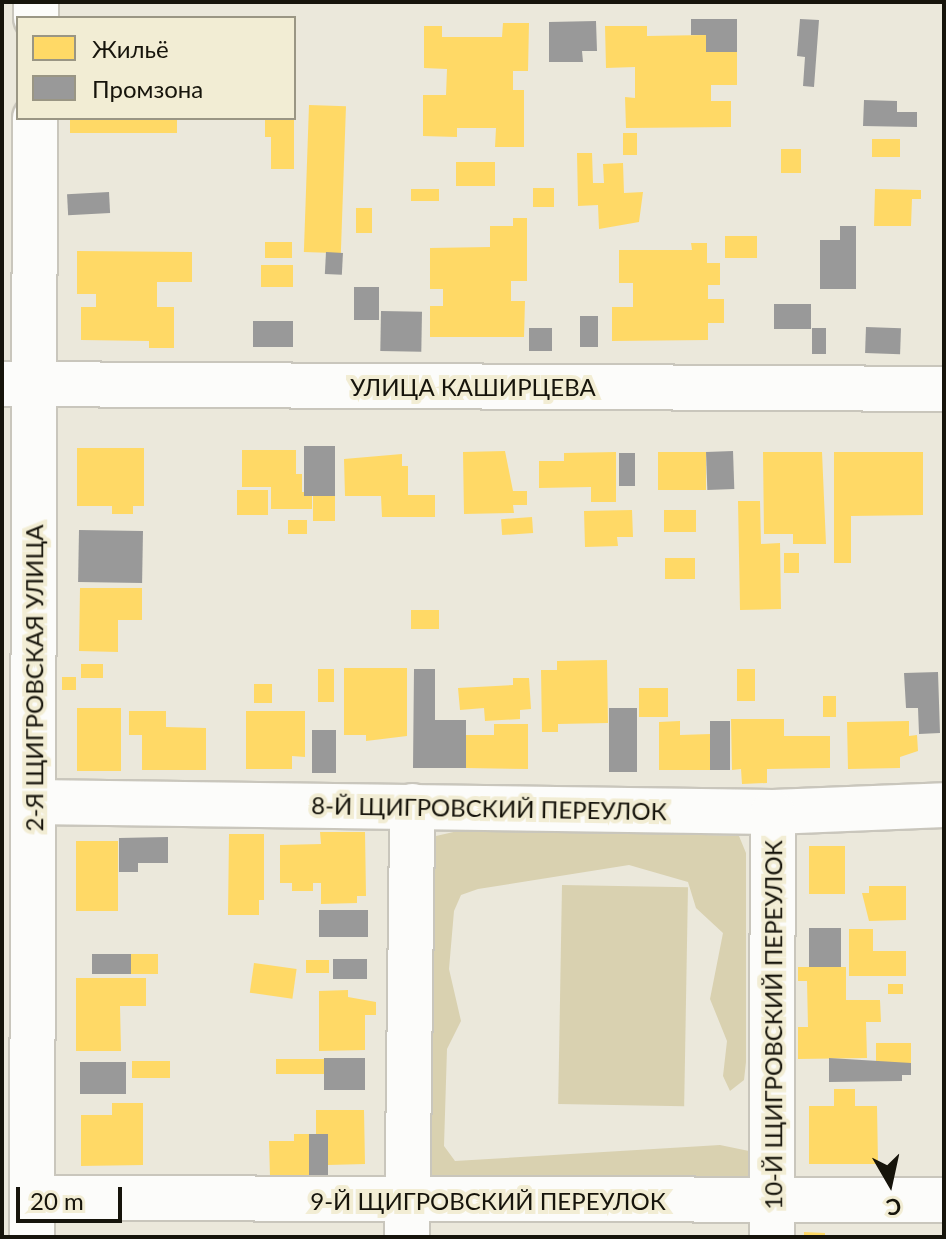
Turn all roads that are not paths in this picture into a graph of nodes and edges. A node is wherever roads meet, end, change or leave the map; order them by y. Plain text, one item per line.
1 (35, 120) edge
2 (18, 385) edge
3 (944, 389) edge
4 (33, 802) junction
5 (944, 805) edge
6 (412, 806) junction
7 (773, 812) junction
8 (944, 1200) edge
9 (32, 1218) edge
10 (407, 1218) edge
11 (772, 1220) edge

1 - 2 street, 2-Я ЩИГРОВСКАЯ УЛИЦА
2 - 3 street, УЛИЦА КАШИРЦЕВА
2 - 4 street, 2-Я ЩИГРОВСКАЯ УЛИЦА
4 - 6 street, 8-Й ЩИГРОВСКИЙ ПЕРЕУЛОК
4 - 9 street, 2-Я ЩИГРОВСКАЯ УЛИЦА
5 - 7 street, 8-Й ЩИГРОВСКИЙ ПЕРЕУЛОК
6 - 7 street, 8-Й ЩИГРОВСКИЙ ПЕРЕУЛОК
6 - 10 street
7 - 11 street, 10-Й ЩИГРОВСКИЙ ПЕРЕУЛОК
8 - 11 street, 9-Й ЩИГРОВСКИЙ ПЕРЕУЛОК
9 - 10 street, 9-Й ЩИГРОВСКИЙ ПЕРЕУЛОК
10 - 11 street, 9-Й ЩИГРОВСКИЙ ПЕРЕУЛОК

